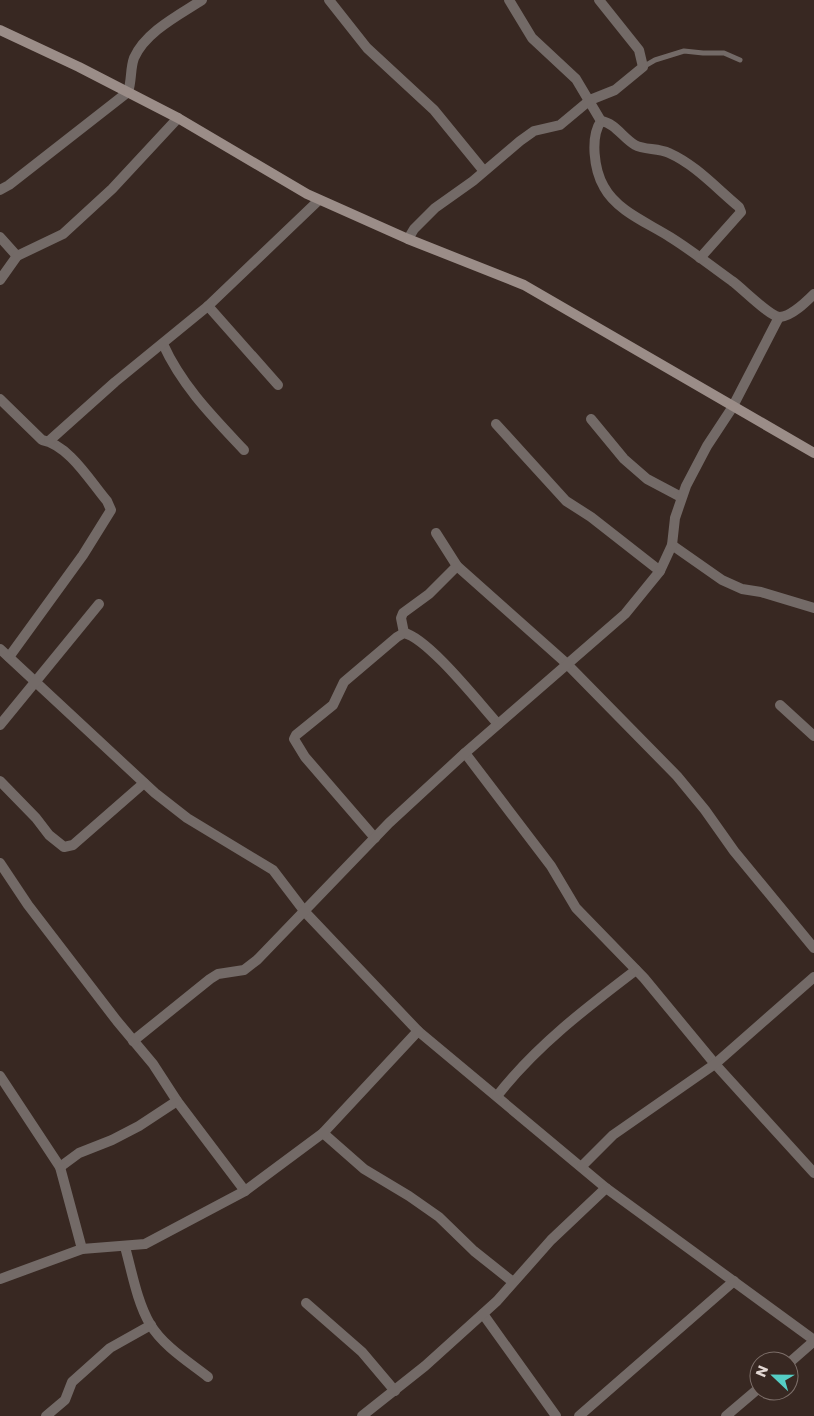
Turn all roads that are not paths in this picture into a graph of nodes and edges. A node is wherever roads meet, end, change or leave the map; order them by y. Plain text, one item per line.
1 (202, 0) edge
2 (328, 0) edge
3 (509, 0) edge
4 (599, 0) edge
5 (608, 5) edge
6 (0, 30) edge
7 (740, 60) dead end
8 (643, 67) junction
9 (128, 92) junction
10 (590, 100) junction
11 (178, 118) junction
12 (601, 121) junction
13 (483, 170) junction
14 (0, 190) edge
15 (319, 200) junction
16 (0, 237) edge
17 (408, 239) junction
18 (17, 256) junction
19 (700, 258) junction
20 (0, 280) edge
21 (814, 294) edge
22 (208, 306) junction
23 (779, 317) junction
24 (163, 344) junction
25 (278, 385) dead end
26 (0, 399) edge
27 (732, 408) junction
28 (591, 420) dead end
29 (496, 424) dead end
30 (49, 441) junction
31 (244, 450) dead end
32 (814, 452) edge
33 (681, 497) junction
34 (436, 533) dead end
35 (672, 545) junction
36 (457, 566) junction
37 (660, 571) junction
38 (99, 604) dead end
39 (814, 608) edge
40 (404, 633) junction
41 (0, 649) edge
42 (9, 657) junction
43 (566, 663) junction
44 (36, 680) junction
45 (780, 705) dead end
46 (498, 724) junction
47 (0, 725) edge
48 (814, 736) edge
49 (465, 753) junction
50 (0, 781) edge
51 (144, 783) junction
52 (375, 838) junction
53 (0, 863) edge
54 (305, 912) junction
55 (814, 948) edge
56 (636, 970) junction
57 (814, 977) edge
58 (418, 1031) junction
59 (133, 1041) junction
60 (715, 1064) junction
61 (0, 1077) edge
62 (497, 1096) junction
63 (177, 1101) junction
64 (323, 1134) junction
65 (582, 1166) junction
66 (60, 1167) junction
67 (814, 1172) edge
68 (606, 1188) junction
69 (245, 1190) junction
70 (125, 1246) junction
71 (82, 1249) junction
72 (0, 1279) edge
73 (734, 1281) junction
74 (513, 1282) junction
75 (306, 1303) dead end
76 (483, 1314) junction
77 (151, 1325) junction
78 (814, 1341) edge
79 (799, 1354) edge
80 (208, 1377) dead end
81 (394, 1391) junction
82 (749, 1396) edge
83 (46, 1416) edge
84 (362, 1416) edge
85 (556, 1416) edge
86 (579, 1416) edge
87 (726, 1416) edge

1 - 9 street
2 - 13 street
3 - 10 street
4 - 5 street
5 - 8 street
6 - 9 street
7 - 8 lane
8 - 10 street
9 - 11 street
9 - 14 street
10 - 12 street
10 - 13 street
11 - 15 street
11 - 18 street
12 - 19 street
12 - 19 street
13 - 17 street
15 - 17 street
15 - 22 street
16 - 18 street
17 - 27 street
18 - 20 street
19 - 23 street
21 - 23 street
22 - 24 street
22 - 25 street
23 - 27 street
24 - 30 street
24 - 31 street
26 - 30 street
27 - 32 street
27 - 33 street
28 - 33 street
29 - 37 street
30 - 42 street
33 - 35 street
34 - 36 street
35 - 37 street
35 - 39 street
36 - 40 street
36 - 43 street
37 - 43 street
38 - 44 street
40 - 46 street
40 - 52 street
41 - 42 street
42 - 44 street
43 - 46 street
43 - 55 street
44 - 47 street
44 - 51 street
45 - 48 street
46 - 49 street
49 - 52 street
49 - 56 street
50 - 51 street
51 - 54 street
52 - 54 street
53 - 59 street
54 - 58 street
54 - 59 street
56 - 60 street
56 - 62 street
57 - 60 street
58 - 62 street
58 - 64 street
59 - 63 street
60 - 65 street
60 - 67 street
61 - 66 street
62 - 65 street
63 - 66 street
63 - 69 street
64 - 69 street
64 - 74 street
65 - 68 street
66 - 71 street
68 - 73 street
68 - 74 street
69 - 70 street
70 - 71 street
70 - 77 street
71 - 72 street
73 - 78 street
73 - 86 street
74 - 76 street
75 - 81 street
76 - 81 street
76 - 85 street
77 - 80 street
77 - 83 street
78 - 79 street
81 - 84 street
82 - 87 street

